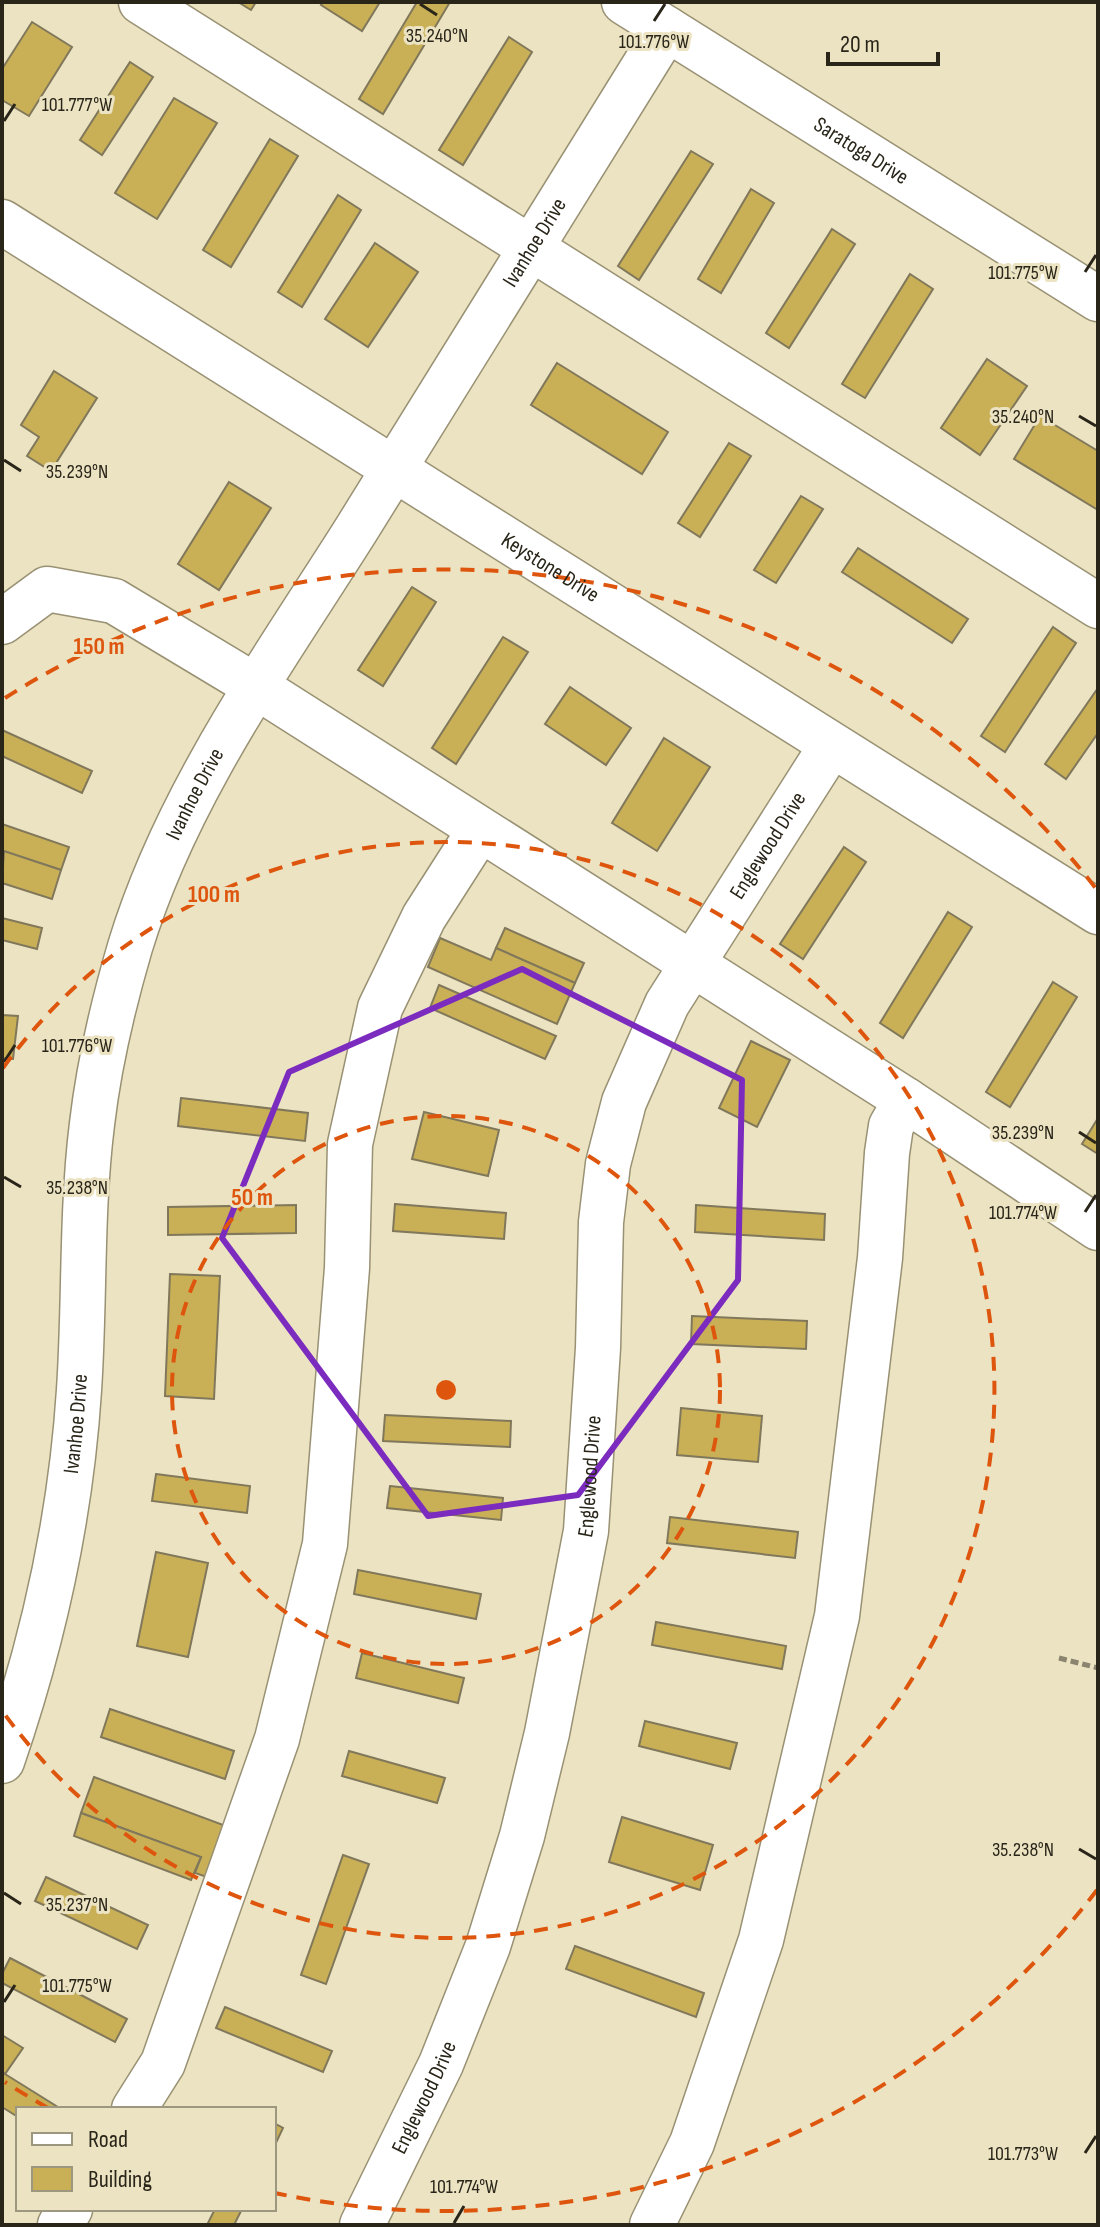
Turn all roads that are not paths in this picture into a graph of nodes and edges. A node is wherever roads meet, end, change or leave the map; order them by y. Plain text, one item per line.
1 (141, 2) edge
2 (624, 2) edge
3 (667, 29) junction
4 (2, 222) edge
5 (532, 246) junction
6 (1098, 299) edge
7 (394, 469) junction
8 (1098, 606) edge
9 (2, 622) edge
10 (257, 687) junction
11 (831, 746) junction
12 (479, 831) junction
13 (1098, 912) edge
14 (691, 964) junction
15 (906, 1100) junction
16 (1098, 1228) edge
17 (2, 1761) edge
18 (135, 2107) edge
19 (362, 2225) edge
20 (652, 2225) edge

1 - 5 street
2 - 3 street, Saratoga Drive
3 - 5 street, Ivanhoe Drive
3 - 6 street, Saratoga Drive
4 - 7 street, Keystone Drive
5 - 7 street, Ivanhoe Drive
5 - 8 street
7 - 10 street, Ivanhoe Drive
7 - 11 street, Keystone Drive
9 - 10 street
10 - 12 street
10 - 17 street, Ivanhoe Drive
11 - 13 street, Keystone Drive
11 - 14 street, Englewood Drive
12 - 14 street
12 - 18 street
14 - 15 street
14 - 19 street, Englewood Drive
15 - 16 street
15 - 20 street

